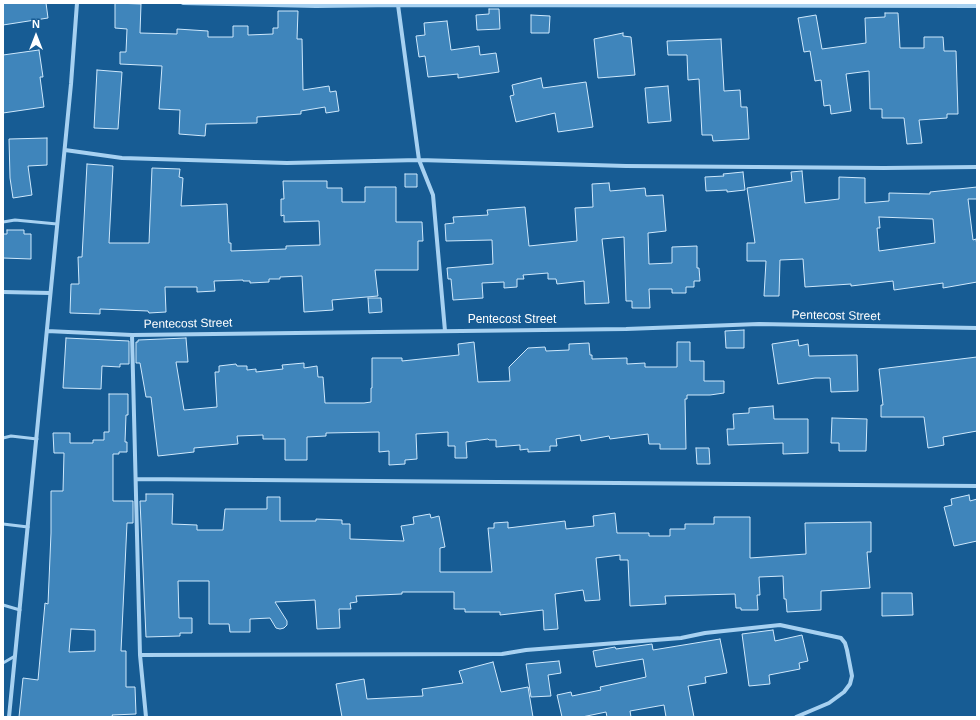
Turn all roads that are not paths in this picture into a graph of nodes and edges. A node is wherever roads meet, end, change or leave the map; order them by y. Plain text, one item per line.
1 (77, 3) edge
2 (183, 3) edge
3 (398, 5) junction
4 (977, 6) edge
5 (65, 150) junction
6 (419, 160) junction
7 (977, 167) edge
8 (3, 222) edge
9 (57, 224) junction
10 (3, 292) edge
11 (50, 293) junction
12 (977, 328) edge
13 (47, 331) junction
14 (445, 331) junction
15 (132, 335) junction
16 (3, 438) edge
17 (37, 439) junction
18 (136, 479) junction
19 (977, 486) edge
20 (3, 524) edge
21 (28, 527) junction
22 (3, 605) edge
23 (20, 610) junction
24 (140, 655) junction
25 (15, 656) junction
26 (3, 663) edge
27 (10, 717) edge
28 (146, 717) edge
29 (796, 717) edge

1 - 5 street
2 - 3 street
3 - 4 street
3 - 6 street
5 - 6 street
5 - 9 street
6 - 7 street
6 - 14 street
8 - 9 lane
9 - 11 street
10 - 11 street
11 - 13 street
12 - 14 street, Pentecost Street
13 - 15 street, Pentecost Street
13 - 17 street
14 - 15 street, Pentecost Street
15 - 18 street
16 - 17 lane
17 - 21 street
18 - 19 street
18 - 24 street
20 - 21 lane
21 - 23 street
22 - 23 lane
23 - 25 street
24 - 28 street
24 - 29 street
25 - 26 lane
25 - 27 street

